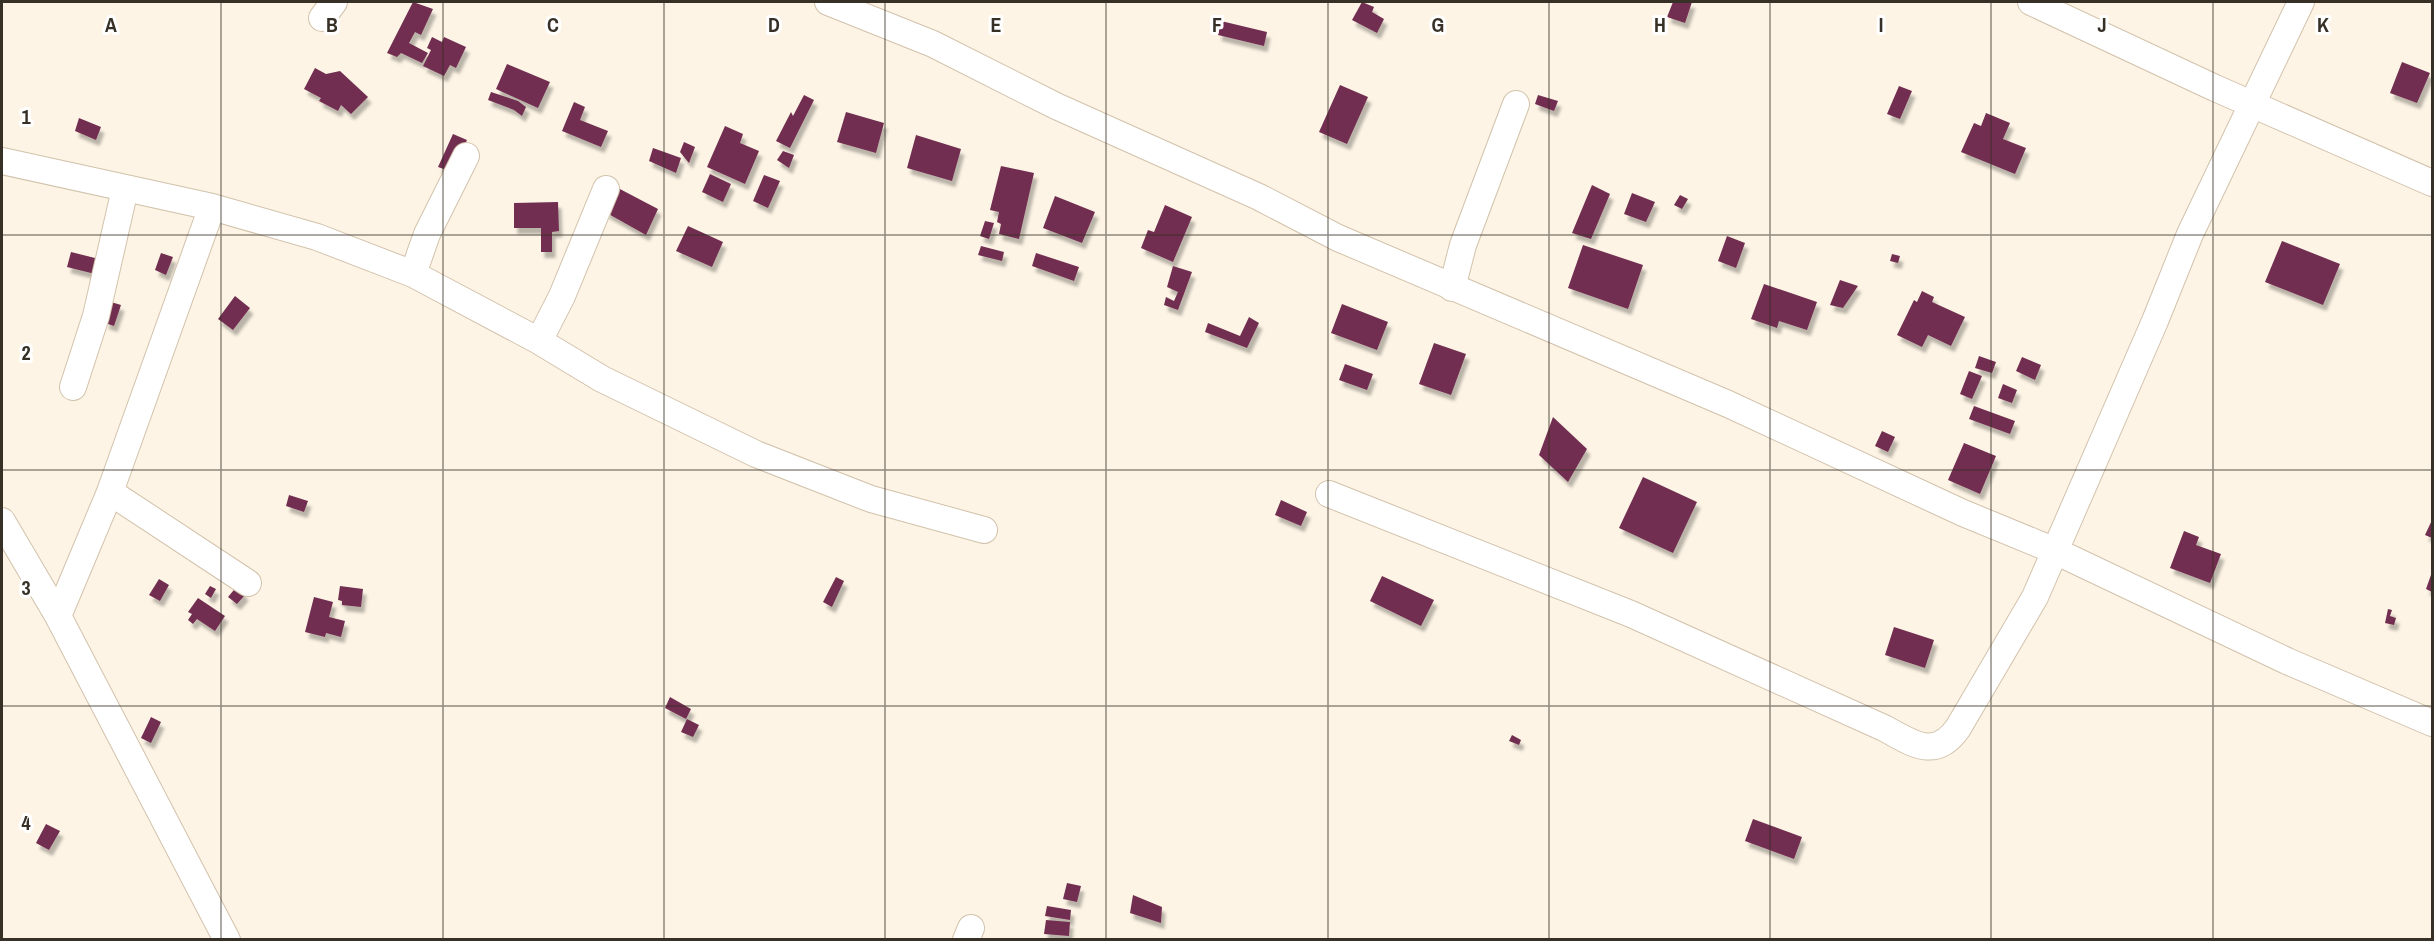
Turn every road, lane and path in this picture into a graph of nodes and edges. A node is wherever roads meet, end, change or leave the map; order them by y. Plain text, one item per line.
1 (828, 2) edge
2 (2031, 2) edge
3 (2301, 2) edge
4 (854, 7) edge
5 (2252, 103) junction
6 (1516, 104) dead end
7 (466, 156) dead end
8 (2, 161) edge
9 (2433, 183) edge
10 (125, 189) junction
11 (606, 189) dead end
12 (212, 207) junction
13 (413, 274) junction
14 (1452, 288) junction
15 (539, 341) junction
16 (73, 387) dead end
17 (110, 492) junction
18 (1329, 494) dead end
19 (2, 521) edge
20 (984, 530) dead end
21 (2053, 550) junction
22 (248, 583) dead end
23 (58, 616) junction
24 (2433, 723) edge
25 (227, 939) edge

1 - 4 street
2 - 5 street
3 - 5 street
4 - 14 street
5 - 9 street
5 - 21 street
6 - 14 street
7 - 13 street
8 - 10 street
10 - 12 street
10 - 16 street
11 - 15 street
12 - 13 street
12 - 17 street
13 - 15 street
14 - 21 street
15 - 20 street
17 - 22 street
17 - 23 street
18 - 21 street
19 - 23 street
21 - 24 street
23 - 25 street

